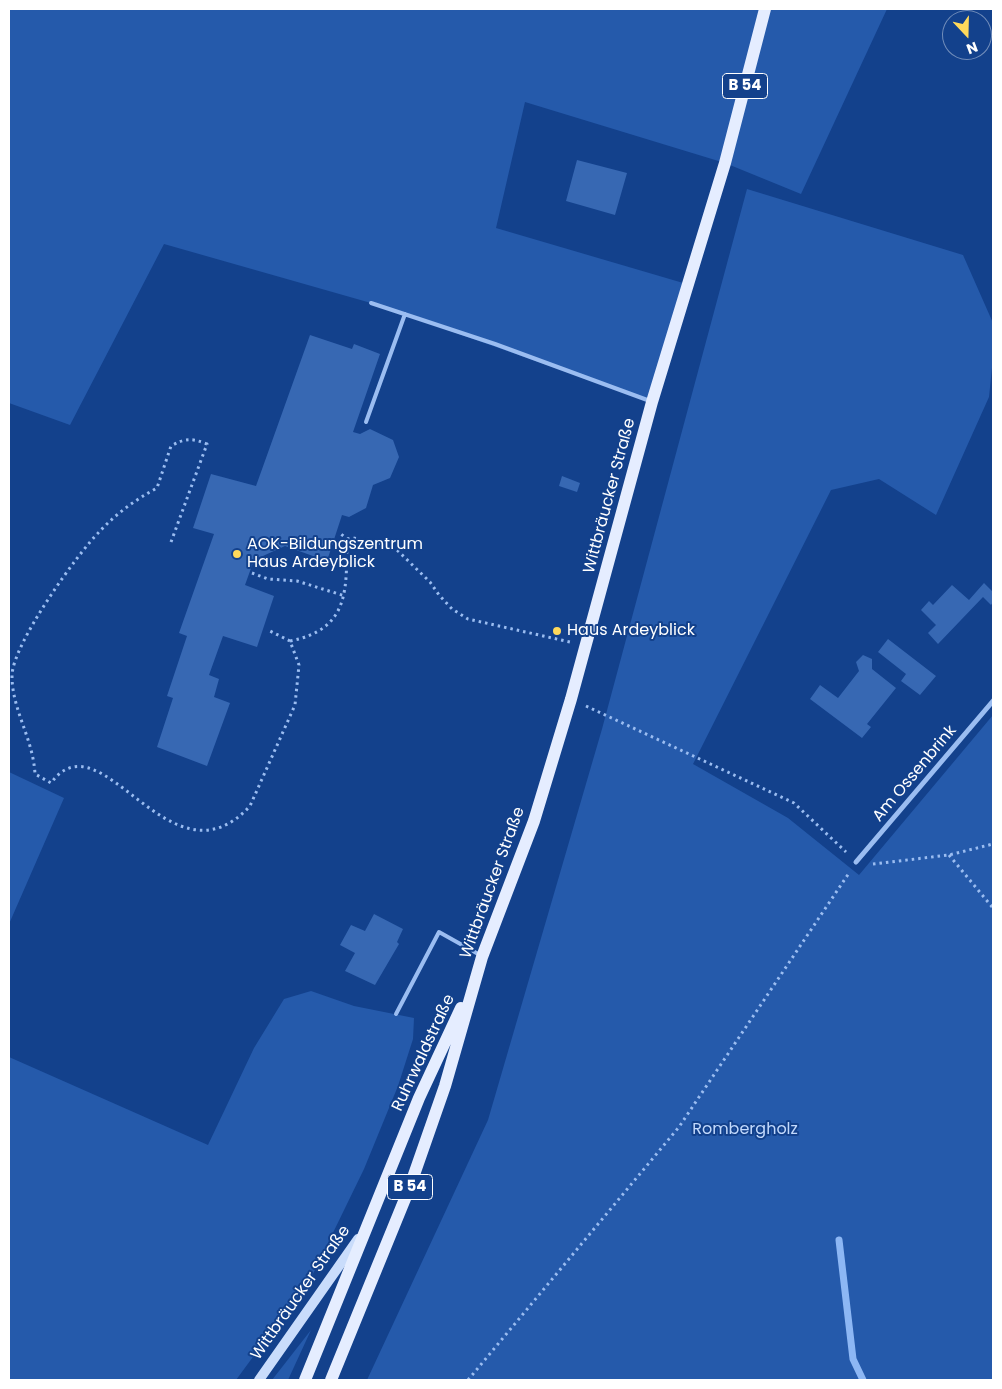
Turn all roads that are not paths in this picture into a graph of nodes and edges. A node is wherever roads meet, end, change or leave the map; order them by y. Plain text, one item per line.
1 (765, 9) edge
2 (371, 303) dead end
3 (404, 314) junction
4 (652, 402) junction
5 (366, 422) dead end
6 (993, 701) edge
7 (856, 862) road end
8 (482, 956) junction
9 (472, 988) junction
10 (396, 1014) dead end
11 (369, 1224) junction
12 (259, 1380) edge
13 (305, 1380) edge
14 (331, 1380) edge

1 - 4 main road, Wittbräucker Straße / B 54
2 - 3 lane
3 - 4 lane
3 - 5 lane
4 - 8 main road, Wittbräucker Straße / B 54
6 - 7 street, Am Ossenbrink
8 - 9 main road, Wittbräucker Straße / B 54
8 - 10 lane
9 - 11 main road, Ruhrwaldstraße / B 54
9 - 14 main road, Ruhrwaldstraße / B 54
11 - 12 main road, Wittbräucker Straße
11 - 13 main road, Ruhrwaldstraße / B 54

